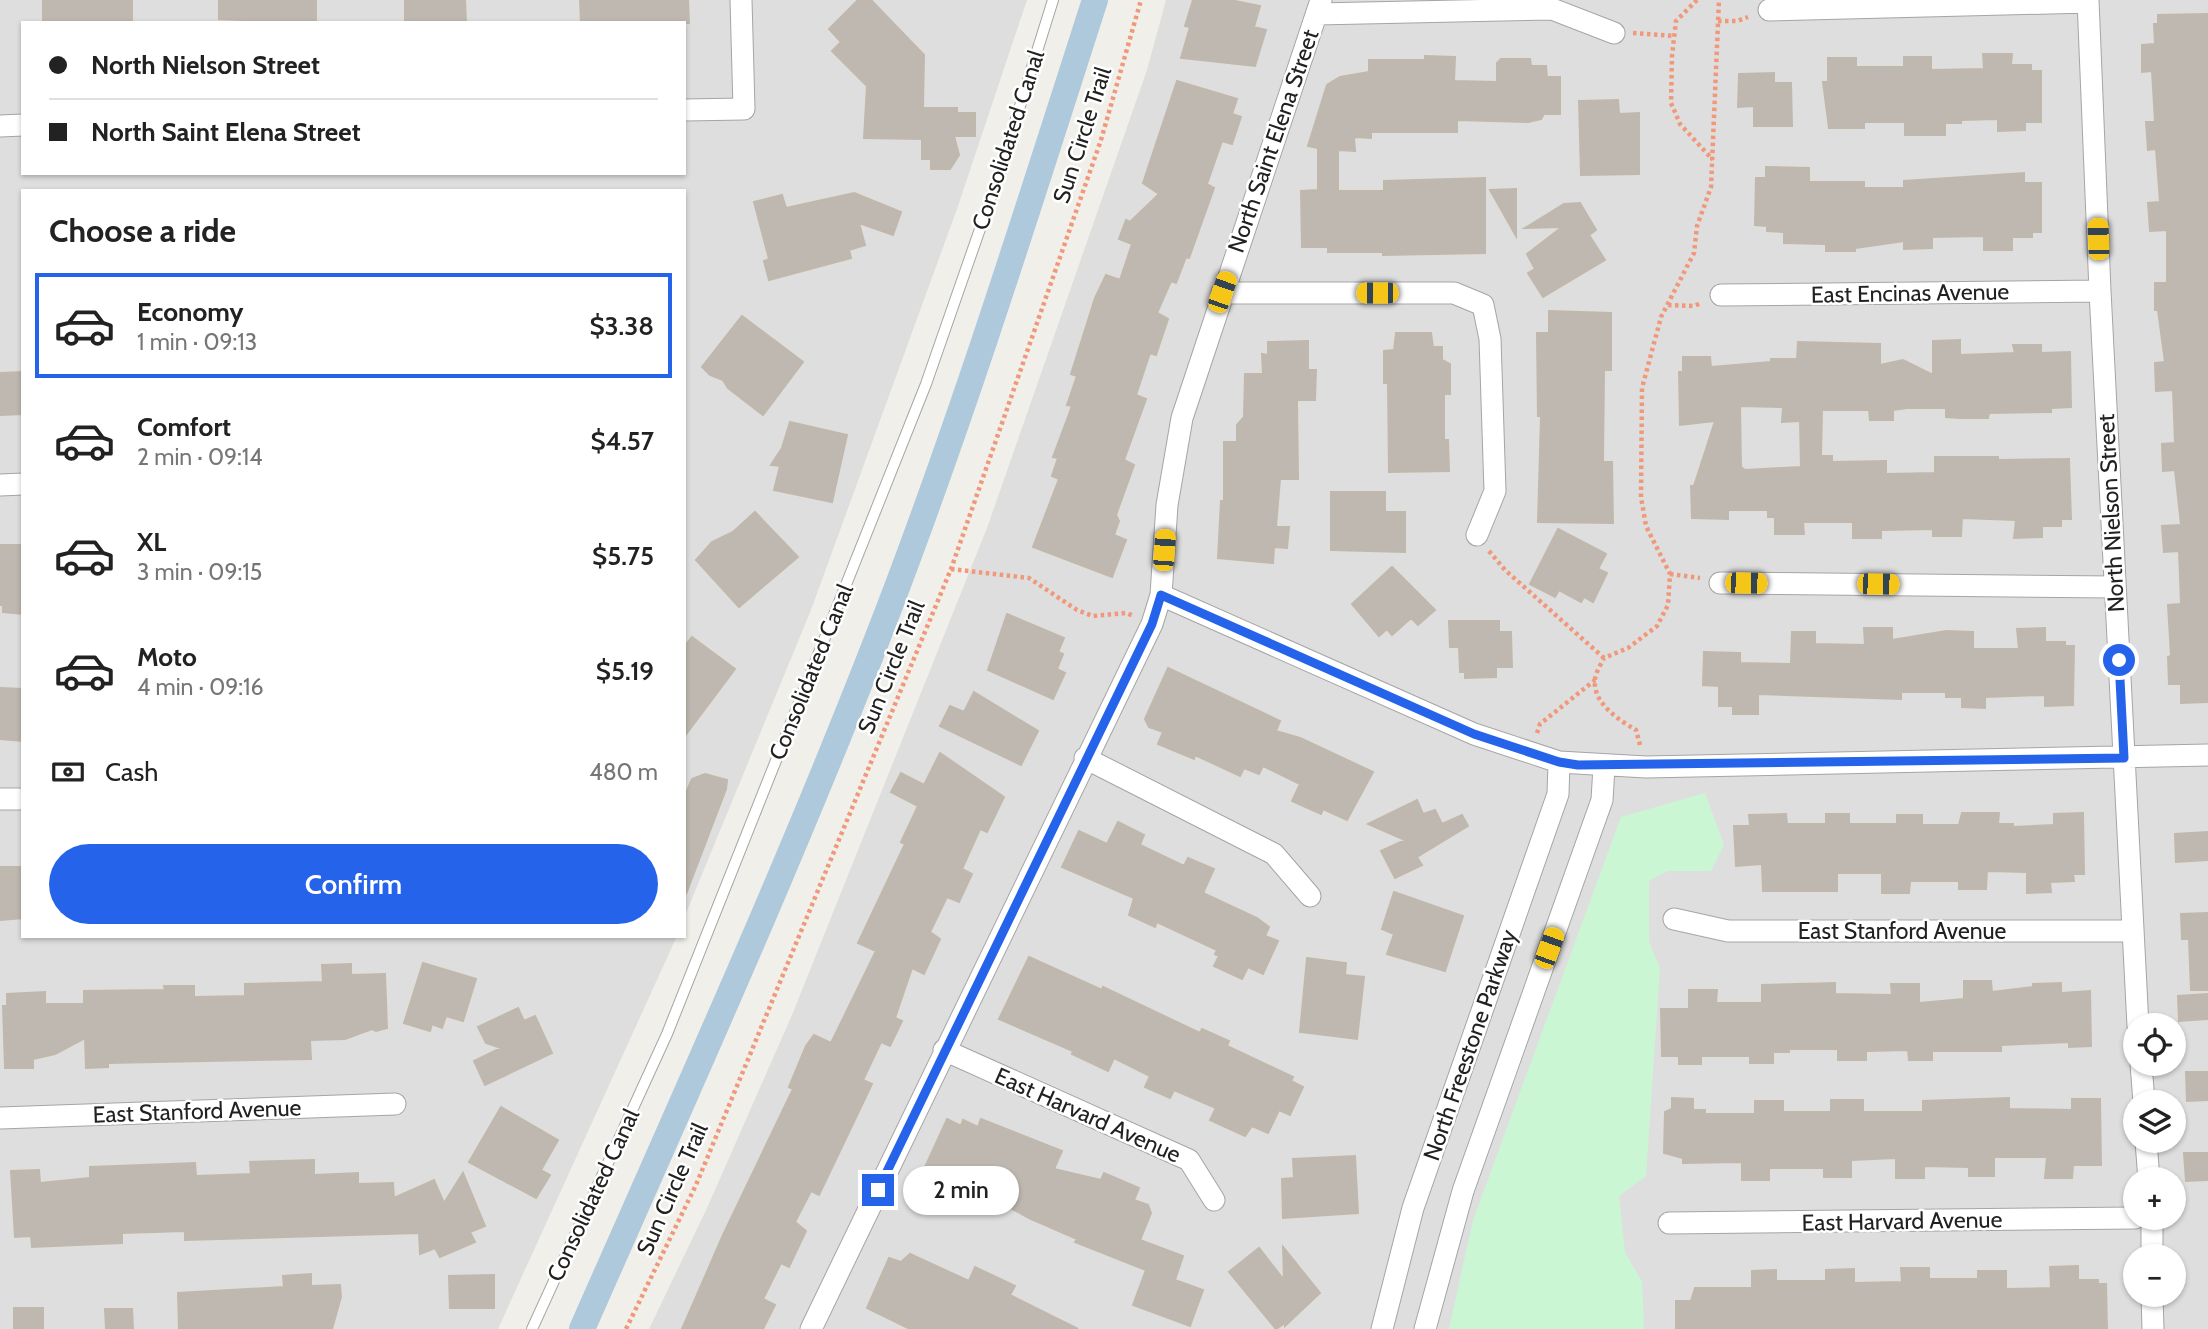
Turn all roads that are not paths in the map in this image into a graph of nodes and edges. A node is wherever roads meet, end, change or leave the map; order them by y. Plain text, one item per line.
1 (741, 0) edge
2 (1053, 0) edge
3 (2088, 1) edge
4 (1319, 7) edge
5 (1769, 10) road end
6 (1614, 33) road end
7 (686, 110) edge
8 (21, 125) edge
9 (0, 126) edge
10 (2100, 291) junction
11 (1222, 292) junction
12 (1721, 295) road end
13 (21, 484) edge
14 (0, 485) edge
15 (1477, 535) road end
16 (1720, 583) road end
17 (2114, 587) junction
18 (1161, 595) junction
19 (2208, 755) edge
20 (1085, 758) junction
21 (2124, 758) junction
22 (1559, 762) junction
23 (1604, 767) junction
24 (0, 799) edge
25 (21, 799) edge
26 (1311, 896) dead end
27 (1674, 919) dead end
28 (2132, 932) junction
29 (2137, 1013) edge
30 (944, 1050) junction
31 (395, 1104) dead end
32 (0, 1118) edge
33 (1214, 1200) dead end
34 (2123, 1218) edge
35 (1669, 1223) dead end
36 (2152, 1307) edge
37 (532, 1329) edge
38 (811, 1329) edge
39 (1382, 1329) edge
40 (1425, 1329) edge
41 (2153, 1329) edge

1 - 7 street
2 - 37 lane, Consolidated Canal
3 - 5 street
3 - 10 street, North Nielson Street
4 - 6 street
4 - 11 street, North Saint Elena Street
8 - 9 street
10 - 12 street, East Encinas Avenue
10 - 17 street, North Nielson Street
11 - 15 street
11 - 18 street, North Saint Elena Street
13 - 14 street
16 - 17 street
17 - 21 street, North Nielson Street
18 - 20 street, North Saint Elena Street
18 - 22 street
19 - 21 street
20 - 26 street
20 - 30 street, North Saint Elena Street
21 - 23 street
21 - 28 street, North Nielson Street
22 - 23 street
22 - 39 street, North Freestone Parkway
23 - 40 street, North Freestone Parkway
24 - 25 street
27 - 28 street, East Stanford Avenue
28 - 29 street, North Nielson Street
30 - 33 street, East Harvard Avenue
30 - 38 street, North Saint Elena Street
31 - 32 street, East Stanford Avenue
34 - 35 street, East Harvard Avenue
36 - 41 street

